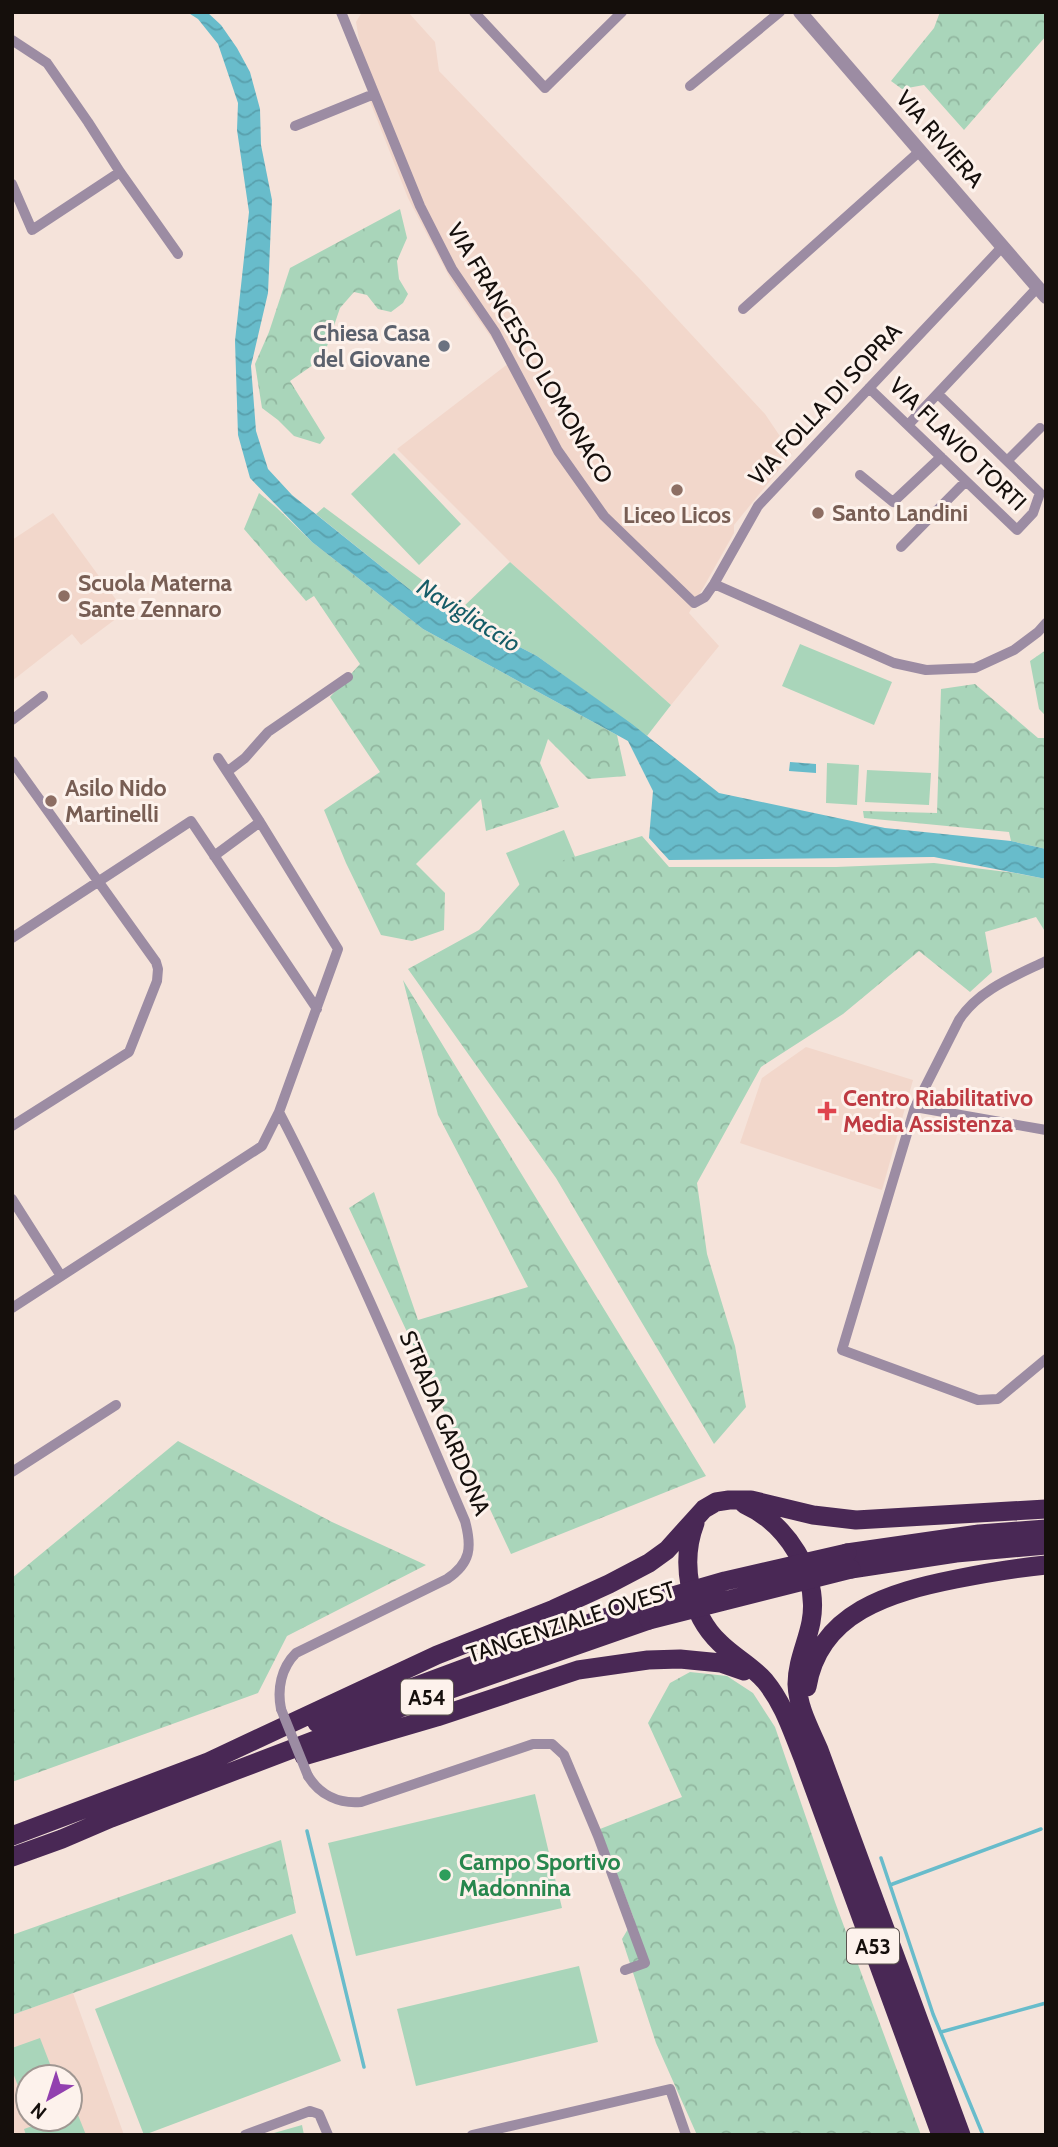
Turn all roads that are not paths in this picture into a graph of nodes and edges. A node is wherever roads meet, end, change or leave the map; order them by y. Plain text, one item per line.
1 (341, 12) edge
2 (474, 12) edge
3 (622, 12) edge
4 (780, 12) edge
5 (800, 12) edge
6 (12, 40) edge
7 (690, 86) dead end
8 (374, 94) junction
9 (295, 126) dead end
10 (919, 151) junction
11 (120, 172) junction
12 (12, 184) edge
13 (1003, 246) junction
14 (178, 254) dead end
15 (1042, 292) edge
16 (743, 309) dead end
17 (869, 388) junction
18 (938, 394) junction
19 (908, 425) junction
20 (1040, 428) dead end
21 (941, 457) junction
22 (1007, 460) junction
23 (860, 475) dead end
24 (965, 481) junction
25 (901, 547) dead end
26 (714, 584) junction
27 (694, 603) joint
28 (1046, 623) edge
29 (348, 677) dead end
30 (43, 696) dead end
31 (12, 720) edge
32 (218, 758) dead end
33 (12, 761) edge
34 (228, 771) junction
35 (260, 822) junction
36 (214, 856) junction
37 (100, 882) junction
38 (12, 938) edge
39 (1046, 961) edge
40 (317, 1009) junction
41 (915, 1107) junction
42 (279, 1112) junction
43 (12, 1126) edge
44 (1046, 1130) edge
45 (12, 1199) edge
46 (61, 1276) junction
47 (12, 1308) edge
48 (1046, 1359) edge
49 (116, 1405) dead end
50 (12, 1472) edge
51 (729, 1500) junction
52 (1046, 1509) edge
53 (697, 1516) junction
54 (1046, 1529) edge
55 (1046, 1545) edge
56 (849, 1561) junction
57 (1046, 1565) edge
58 (771, 1689) junction
59 (811, 1754) junction
60 (208, 1772) junction
61 (106, 1801) junction
62 (12, 1828) edge
63 (12, 1836) edge
64 (62, 1839) junction
65 (12, 1857) edge
66 (12, 1862) edge
67 (625, 1969) dead end
68 (245, 2135) edge
69 (328, 2135) edge
70 (472, 2135) edge
71 (686, 2135) edge
72 (941, 2135) edge
73 (961, 2135) edge

1 - 8 street, VIA FRANCESCO LOMONACO
2 - 3 street
4 - 7 street
5 - 10 street, VIA RIVIERA
6 - 11 street
8 - 9 street
8 - 27 street, VIA FRANCESCO LOMONACO
10 - 13 street, VIA RIVIERA
10 - 16 street
11 - 12 street
11 - 14 street
13 - 15 street, VIA RIVIERA
13 - 17 street, VIA FOLLA DI SOPRA
15 - 18 street
17 - 19 street, VIA FLAVIO TORTI
17 - 26 street, VIA FOLLA DI SOPRA
18 - 19 street
18 - 22 street
19 - 21 street, VIA FLAVIO TORTI
20 - 22 street
21 - 23 street
21 - 24 street, VIA FLAVIO TORTI
22 - 24 street, VIA FLAVIO TORTI
24 - 25 street
26 - 27 street, VIA FOLLA DI SOPRA
26 - 28 street
29 - 34 street
30 - 31 street
32 - 34 street
33 - 37 street
34 - 35 street
35 - 36 street
35 - 40 street
36 - 37 street
36 - 40 street
37 - 38 street
37 - 43 street
39 - 41 street
40 - 42 street
41 - 44 street
41 - 48 street
42 - 46 street
42 - 67 street, STRADA GARDONA, bridge
45 - 46 street
46 - 47 street
49 - 50 street
51 - 52 highway
51 - 53 highway
51 - 59 highway, A53
53 - 58 highway, A53
53 - 60 highway
54 - 56 highway, TANGENZIALE OVEST / A54
55 - 56 highway, TANGENZIALE OVEST / A54
56 - 60 highway, TANGENZIALE OVEST / A54, bridge
57 - 59 highway
58 - 59 highway, A53
58 - 60 highway
59 - 72 highway, A53
59 - 73 highway, A53
60 - 61 highway, TANGENZIALE OVEST / A54
60 - 64 highway, TANGENZIALE OVEST / A54
61 - 62 highway
61 - 63 highway, TANGENZIALE OVEST / A54
64 - 65 highway, TANGENZIALE OVEST / A54
64 - 66 highway
68 - 69 street
70 - 71 street

